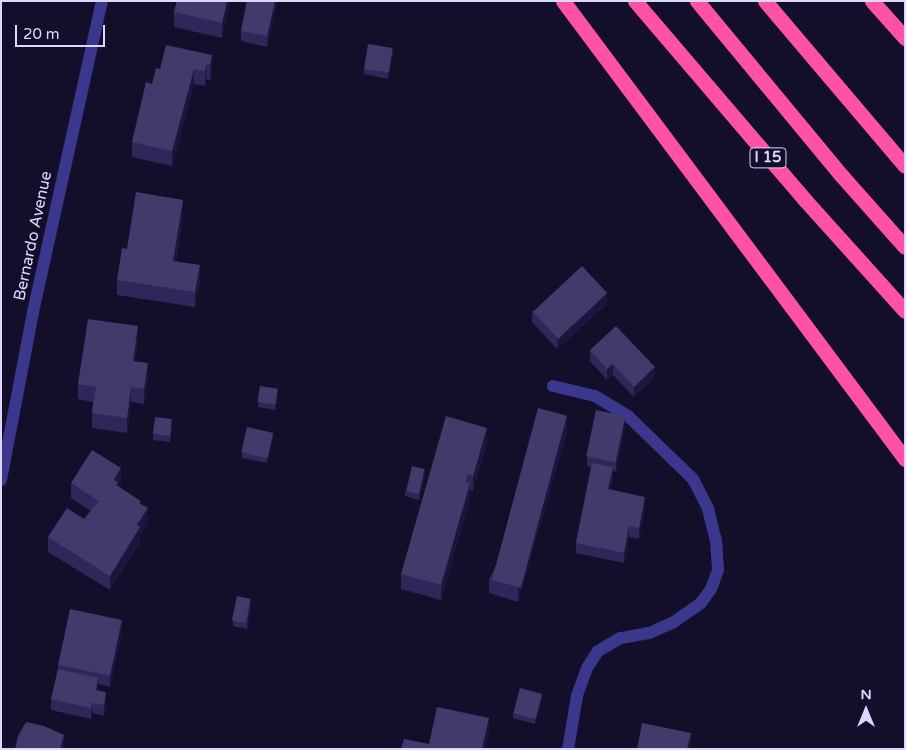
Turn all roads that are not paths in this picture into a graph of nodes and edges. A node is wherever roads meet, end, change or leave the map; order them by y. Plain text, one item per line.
1 (102, 1) edge
2 (563, 1) edge
3 (635, 1) edge
4 (697, 1) edge
5 (765, 1) edge
6 (872, 1) edge
7 (905, 38) edge
8 (905, 166) edge
9 (905, 247) edge
10 (905, 311) edge
11 (553, 386) dead end
12 (905, 459) edge
13 (1, 480) edge
14 (568, 749) edge

1 - 13 street, Bernardo Avenue
2 - 12 highway
3 - 10 highway, I 15
4 - 9 highway
5 - 8 highway
6 - 7 highway
11 - 14 street

